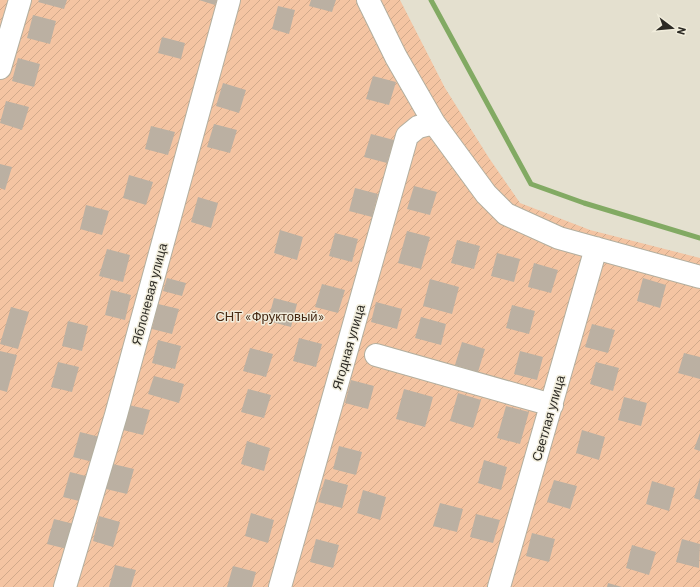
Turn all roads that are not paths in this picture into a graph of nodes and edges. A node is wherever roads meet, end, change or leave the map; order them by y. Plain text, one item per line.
1 (20, 0) edge
2 (229, 0) edge
3 (368, 0) edge
4 (0, 68) edge
5 (434, 124) junction
6 (596, 248) junction
7 (700, 277) edge
8 (376, 355) dead end
9 (552, 405) junction
10 (64, 587) edge
11 (280, 587) edge
12 (499, 587) edge

1 - 4 street
2 - 10 street, Яблоневая улица
3 - 5 street
5 - 6 street
5 - 11 street, Ягодная улица
6 - 7 street
6 - 9 street, Светлая улица
8 - 9 street
9 - 12 street, Светлая улица

